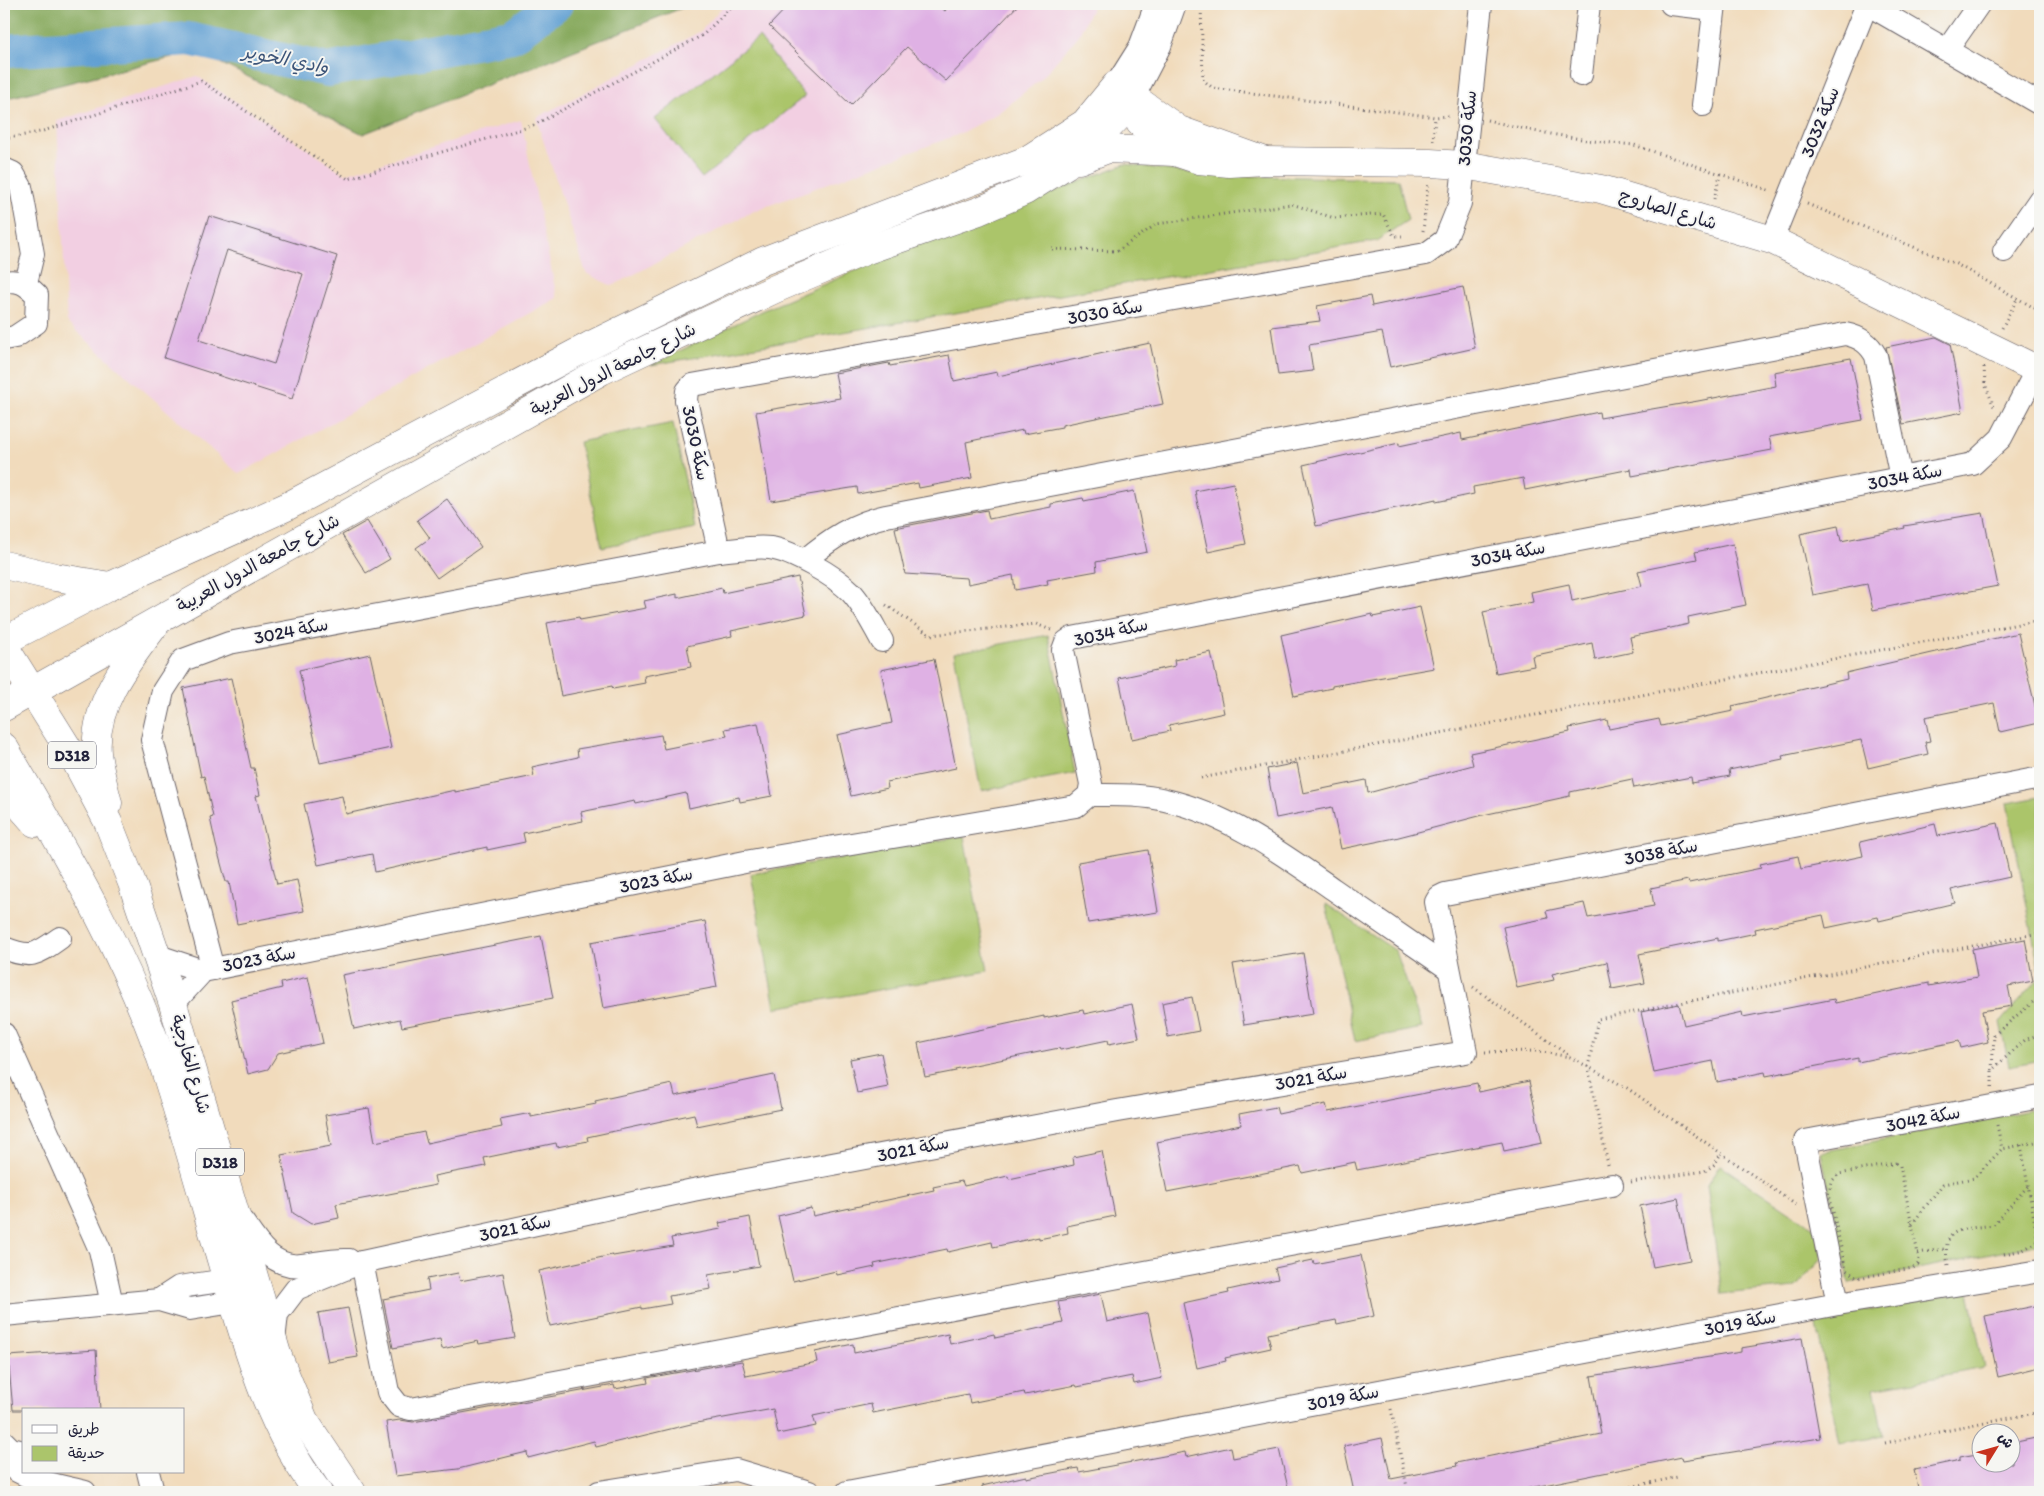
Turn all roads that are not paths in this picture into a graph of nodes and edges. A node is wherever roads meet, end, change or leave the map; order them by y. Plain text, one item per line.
1 (1156, 4) edge
2 (1175, 4) edge
3 (1481, 4) edge
4 (1590, 4) edge
5 (1671, 4) edge
6 (1867, 4) edge
7 (1979, 4) edge
8 (1715, 7) edge
9 (1947, 50) junction
10 (1581, 75) dead end
11 (1120, 98) junction
12 (2040, 104) edge
13 (1703, 105) dead end
14 (1175, 152) junction
15 (1265, 161) junction
16 (1066, 165) junction
17 (1464, 165) junction
18 (4, 169) edge
19 (2040, 199) edge
20 (1772, 240) junction
21 (2004, 251) dead end
22 (4, 282) edge
23 (26, 284) junction
24 (4, 339) edge
25 (2039, 370) edge
26 (1901, 478) junction
27 (720, 551) junction
28 (805, 560) junction
29 (4, 565) edge
30 (110, 586) junction
31 (162, 616) junction
32 (4, 641) edge
33 (882, 641) dead end
34 (4, 646) edge
35 (32, 690) junction
36 (4, 706) edge
37 (4, 747) edge
38 (2040, 778) edge
39 (1090, 786) junction
40 (4, 792) edge
41 (108, 822) junction
42 (79, 876) junction
43 (60, 938) dead end
44 (4, 948) edge
45 (155, 954) junction
46 (1449, 969) junction
47 (208, 970) junction
48 (173, 1004) junction
49 (4, 1034) edge
50 (1466, 1052) joint
51 (2040, 1097) edge
52 (1612, 1184) road end
53 (232, 1203) junction
54 (362, 1262) junction
55 (2040, 1271) edge
56 (230, 1290) junction
57 (112, 1304) junction
58 (1838, 1304) junction
59 (4, 1315) edge
60 (274, 1341) junction
61 (4, 1442) edge
62 (22, 1452) edge
63 (4, 1462) edge
64 (148, 1474) edge
65 (647, 1488) edge
66 (85, 1492) edge
67 (153, 1492) edge
68 (318, 1492) edge
69 (352, 1492) edge
70 (599, 1492) edge
71 (809, 1492) edge
72 (848, 1492) edge

1 - 11 street, شارع جامعة الدول العربية
2 - 11 street, شارع جامعة الدول العربية
3 - 17 street, سكة 3030
4 - 10 street
5 - 8 street
6 - 9 street
6 - 20 street, سكة 3032
7 - 9 street
8 - 13 street
9 - 12 street
11 - 14 main road, شارع الصاروج
11 - 15 main road, شارع الصاروج
11 - 16 main road, شارع جامعة الدول العربية
11 - 30 main road, شارع جامعة الدول العربية
14 - 15 main road, شارع الصاروج
14 - 16 main road
15 - 17 main road, شارع الصاروج
16 - 31 main road, شارع جامعة الدول العربية
17 - 20 main road, شارع الصاروج
17 - 27 street, سكة 3030
18 - 23 street
19 - 21 street
20 - 25 main road, شارع الصاروج
22 - 23 street
23 - 24 street
25 - 26 street, سكة 3034
26 - 28 street
26 - 39 street, سكة 3034
27 - 28 street, سكة 3024
27 - 47 street, سكة 3024
28 - 33 street, سكة 3024
29 - 30 main road
30 - 32 main road, شارع جامعة الدول العربية
31 - 35 main road, شارع جامعة الدول العربية
31 - 41 main road
34 - 35 main road, شارع الخارجية / D318
35 - 36 main road, شارع جامعة الدول العربية
35 - 41 main road, شارع الخارجية / D318
37 - 42 main road, شارع الخارجية / D318
38 - 46 street, سكة 3038
39 - 46 street
39 - 47 street, سكة 3023
40 - 42 main road
41 - 45 main road, شارع الخارجية / D318
42 - 56 main road, شارع الخارجية / D318
43 - 44 street
45 - 47 street, سكة 3023
45 - 48 main road, شارع الخارجية / D318
46 - 50 street, سكة 3038
47 - 48 street, سكة 3023
48 - 53 main road, شارع الخارجية / D318
49 - 57 street
50 - 54 street, سكة 3021
51 - 58 street, سكة 3042
52 - 54 street
53 - 54 street, سكة 3021
53 - 60 main road, شارع الخارجية / D318
54 - 60 street, سكة 3021
55 - 58 street, سكة 3019
56 - 57 street
56 - 68 main road, شارع الخارجية / D318
57 - 59 street
58 - 72 street, سكة 3019
60 - 69 main road, شارع الخارجية / D318
61 - 62 street
63 - 66 street
64 - 67 street
65 - 70 street
65 - 71 street

